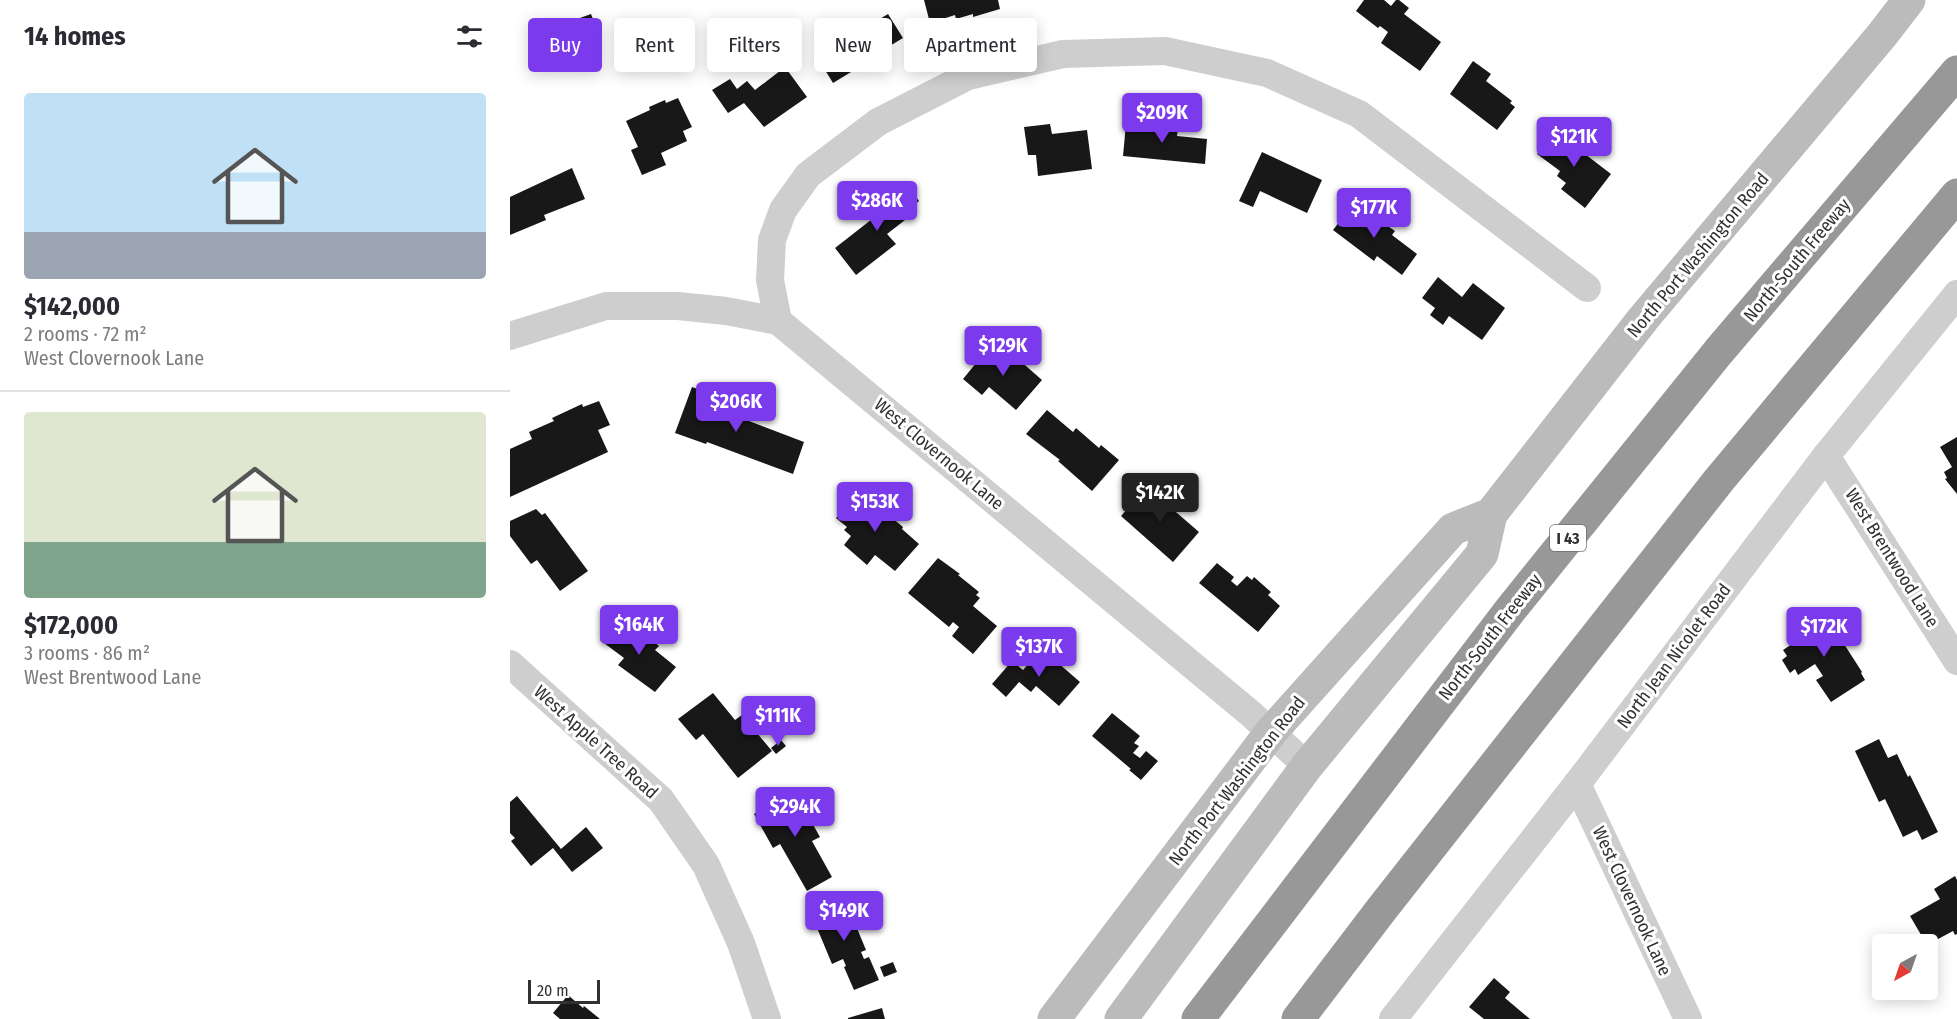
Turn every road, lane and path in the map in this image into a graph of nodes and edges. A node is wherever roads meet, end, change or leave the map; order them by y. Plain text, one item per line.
1 (1909, 0) edge
2 (1957, 72) edge
3 (1957, 195) edge
4 (1587, 288) dead end
5 (1957, 294) edge
6 (778, 321) junction
7 (510, 336) edge
8 (1826, 456) junction
9 (1491, 514) junction
10 (1957, 661) edge
11 (510, 664) edge
12 (1271, 732) junction
13 (1307, 766) junction
14 (1577, 784) junction
15 (767, 1019) edge
16 (1054, 1019) edge
17 (1121, 1019) edge
18 (1198, 1019) edge
19 (1298, 1019) edge
20 (1393, 1019) edge
21 (1688, 1019) edge

1 - 9 main road, North Port Washington Road
2 - 18 highway, North-South Freeway / I 43
3 - 19 highway
4 - 6 street
5 - 8 street, North Jean Nicolet Road
6 - 7 street, West Clovernook Lane
6 - 12 street, West Clovernook Lane
8 - 10 street, West Brentwood Lane
8 - 14 street, North Jean Nicolet Road
9 - 12 main road, North Port Washington Road
9 - 13 main road, North Port Washington Road
11 - 15 street, West Apple Tree Road
12 - 13 street, West Clovernook Lane
12 - 16 main road, North Port Washington Road
13 - 17 main road, North Port Washington Road
14 - 20 street, North Jean Nicolet Road
14 - 21 street, West Clovernook Lane

